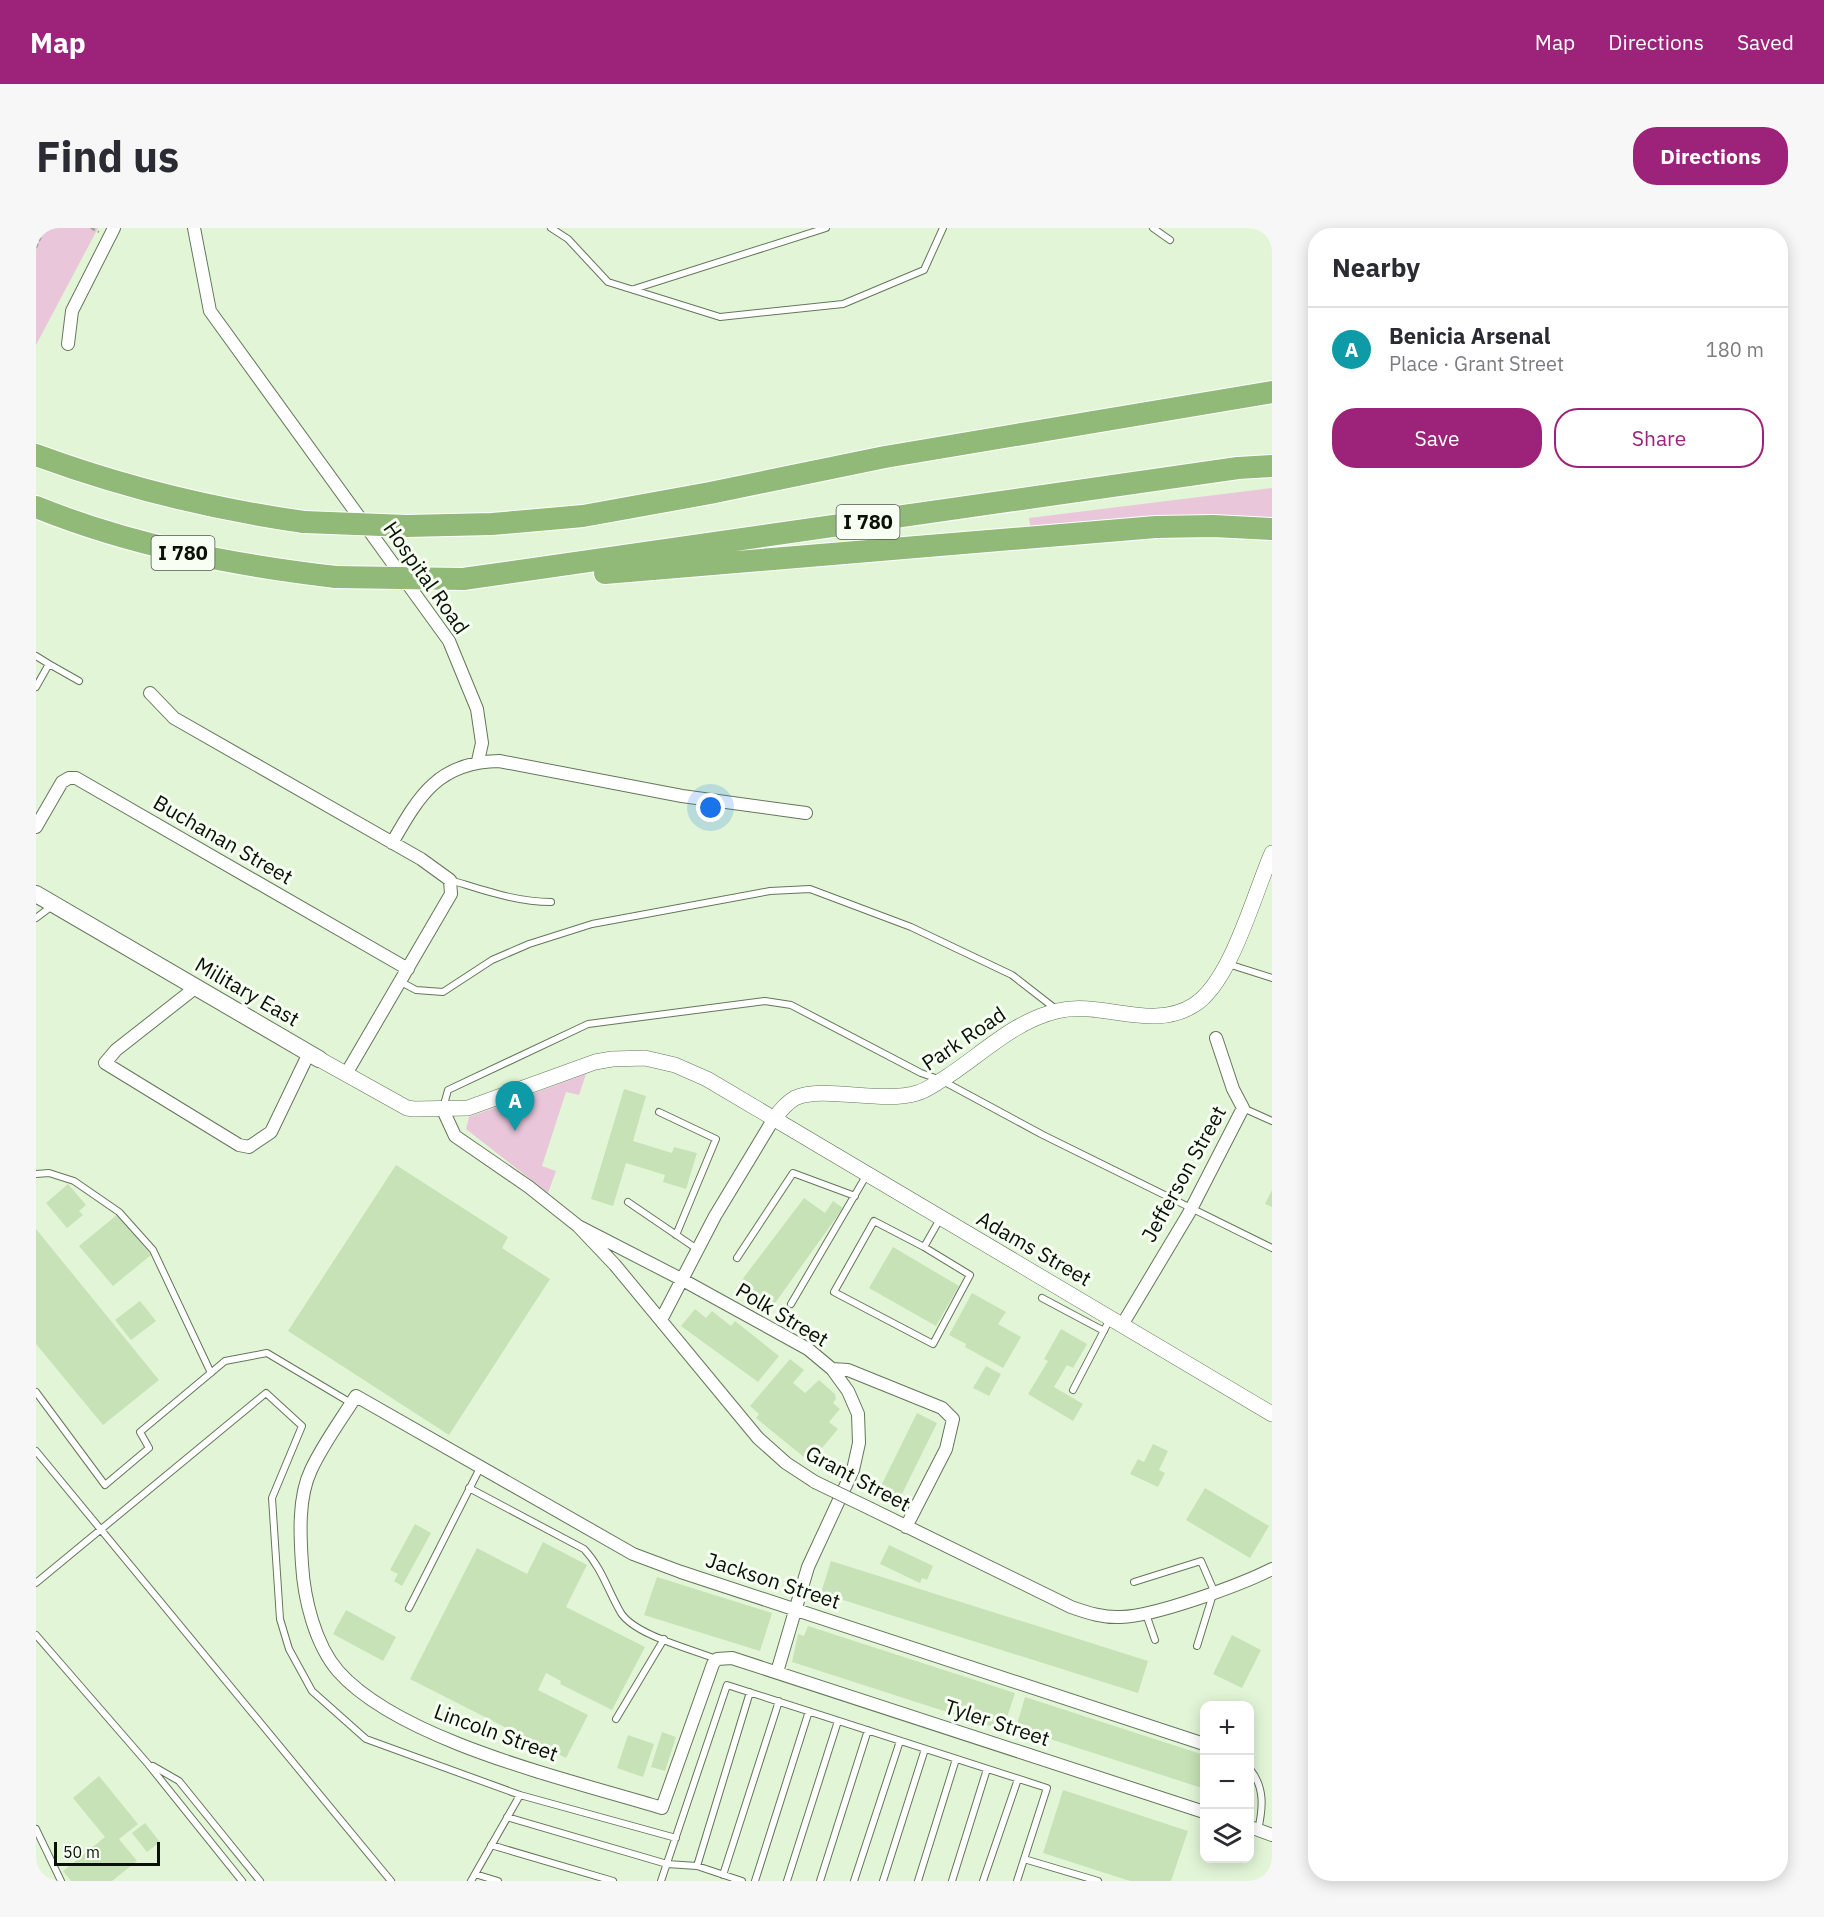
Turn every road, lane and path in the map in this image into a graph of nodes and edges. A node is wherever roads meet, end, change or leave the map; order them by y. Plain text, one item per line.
1 (45, 228) edge
2 (114, 228) edge
3 (194, 228) edge
4 (551, 228) edge
5 (826, 228) edge
6 (943, 228) edge
7 (1153, 228) edge
8 (1170, 240) dead end
9 (36, 248) edge
10 (633, 290) junction
11 (68, 344) dead end
12 (1272, 377) edge
13 (1272, 392) edge
14 (1018, 434) junction
15 (36, 455) edge
16 (1272, 466) edge
17 (36, 507) edge
18 (1272, 529) edge
19 (463, 579) junction
20 (36, 656) edge
21 (49, 664) junction
22 (79, 681) dead end
23 (36, 687) edge
24 (150, 693) dead end
25 (478, 761) junction
26 (806, 813) dead end
27 (36, 827) edge
28 (392, 843) junction
29 (1272, 854) edge
30 (450, 880) junction
31 (36, 894) edge
32 (550, 902) dead end
33 (54, 904) junction
34 (36, 918) edge
35 (1227, 963) junction
36 (408, 969) junction
37 (1272, 978) edge
38 (401, 982) junction
39 (195, 988) junction
40 (1058, 1011) junction
41 (1216, 1038) dead end
42 (314, 1056) junction
43 (346, 1074) junction
44 (941, 1080) junction
45 (1243, 1108) junction
46 (443, 1110) junction
47 (659, 1112) dead end
48 (774, 1120) junction
49 (1272, 1121) edge
50 (36, 1174) edge
51 (867, 1175) junction
52 (855, 1196) junction
53 (628, 1202) dead end
54 (1191, 1208) junction
55 (940, 1218) junction
56 (578, 1226) junction
57 (676, 1234) junction
58 (924, 1247) junction
59 (1272, 1248) edge
60 (697, 1249) junction
61 (737, 1258) dead end
62 (681, 1279) junction
63 (1042, 1298) dead end
64 (791, 1304) dead end
65 (661, 1320) junction
66 (1112, 1325) junction
67 (832, 1369) junction
68 (211, 1373) junction
69 (1073, 1390) dead end
70 (36, 1392) edge
71 (354, 1399) junction
72 (1272, 1414) edge
73 (36, 1451) edge
74 (482, 1465) junction
75 (470, 1488) junction
76 (906, 1527) junction
77 (100, 1530) junction
78 (1272, 1569) edge
79 (1134, 1582) dead end
80 (36, 1583) edge
81 (1214, 1591) junction
82 (409, 1608) dead end
83 (796, 1609) junction
84 (1146, 1614) junction
85 (36, 1635) edge
86 (664, 1639) junction
87 (1155, 1640) dead end
88 (1197, 1646) dead end
89 (717, 1659) junction
90 (777, 1672) junction
91 (750, 1692) junction
92 (778, 1701) junction
93 (809, 1711) junction
94 (616, 1719) dead end
95 (838, 1721) junction
96 (868, 1730) junction
97 (900, 1741) junction
98 (1200, 1743) edge
99 (925, 1749) junction
100 (956, 1759) junction
101 (148, 1764) junction
102 (987, 1769) junction
103 (1254, 1776) edge
104 (1018, 1779) junction
105 (520, 1795) junction
106 (1200, 1811) edge
107 (507, 1817) junction
108 (1254, 1828) edge
109 (36, 1829) edge
110 (1272, 1835) edge
111 (676, 1838) junction
112 (491, 1845) junction
113 (1024, 1859) junction
114 (667, 1864) junction
115 (696, 1866) junction
116 (475, 1874) junction
117 (723, 1875) junction
118 (61, 1881) edge
119 (242, 1881) edge
120 (260, 1881) edge
121 (391, 1881) edge
122 (471, 1881) edge
123 (498, 1881) edge
124 (613, 1881) edge
125 (662, 1881) edge
126 (742, 1881) edge
127 (755, 1881) edge
128 (787, 1881) edge
129 (820, 1881) edge
130 (854, 1881) edge
131 (883, 1881) edge
132 (918, 1881) edge
133 (952, 1881) edge
134 (983, 1881) edge
135 (1017, 1881) edge
136 (1098, 1881) edge

1 - 9 path
2 - 11 street
3 - 25 street, Hospital Road
4 - 10 lane
5 - 10 lane
6 - 10 lane
7 - 8 lane
12 - 14 highway
13 - 14 highway, I 780
14 - 15 highway, I 780, bridge
16 - 19 highway, I 780
17 - 19 highway, I 780, bridge
18 - 19 highway
20 - 21 lane
21 - 22 lane
21 - 23 lane
24 - 28 street
25 - 26 street
25 - 28 street
27 - 36 street, Buchanan Street
28 - 30 street
29 - 35 street, Park Road
30 - 32 lane
30 - 36 street
31 - 33 main road, Military East
33 - 34 lane
33 - 39 main road, Military East
35 - 37 lane
35 - 40 street, Park Road
36 - 38 street
38 - 40 lane
38 - 43 street
39 - 42 main road, Military East
39 - 42 street
40 - 44 street, Park Road
41 - 45 street, Jefferson Street
42 - 43 street, Military East
43 - 46 street, Military East
44 - 46 lane
44 - 48 street, Park Road
44 - 54 lane
45 - 49 lane
45 - 54 street, Jefferson Street
46 - 48 street
46 - 56 street, Grant Street
47 - 57 lane
48 - 51 street, Adams Street
48 - 60 street, Park Road
50 - 68 lane
51 - 52 lane
51 - 55 street, Adams Street
52 - 61 lane
52 - 64 lane
53 - 57 lane
54 - 59 lane
54 - 66 street, Jefferson Street
55 - 58 lane
55 - 66 street, Adams Street
56 - 62 street, Polk Street
56 - 65 street, Grant Street
57 - 60 lane
58 - 58 lane
60 - 62 street, Park Road
62 - 65 street, Park Road
62 - 67 street, Polk Street
63 - 66 lane
65 - 76 street, Grant Street, bridge
66 - 69 lane
66 - 72 street, Adams Street
67 - 76 street
67 - 83 street, Polk Street
68 - 70 lane
68 - 71 lane
71 - 74 street, Jackson Street
71 - 89 street, Lincoln Street
73 - 77 lane
74 - 75 lane
74 - 83 street, Jackson Street
75 - 82 lane
75 - 86 lane
76 - 84 street, Grant Street
77 - 80 lane
77 - 105 lane
77 - 121 lane
78 - 81 street, Grant Street
79 - 81 lane
81 - 84 street, Grant Street
81 - 88 lane
83 - 90 street, Polk Street
83 - 98 street, Jackson Street
84 - 87 lane
85 - 101 lane
86 - 89 lane
86 - 94 lane
89 - 90 street
90 - 106 street, Tyler Street
91 - 92 lane
91 - 111 lane
91 - 115 lane
92 - 93 lane
92 - 117 lane
93 - 95 lane
93 - 127 lane
95 - 96 lane
95 - 128 lane
96 - 97 lane
96 - 129 lane
97 - 99 lane
97 - 130 lane
99 - 100 lane
99 - 131 lane
100 - 102 lane
100 - 132 lane
101 - 119 lane
101 - 120 lane
102 - 104 lane
102 - 133 lane
103 - 108 lane
104 - 113 lane
104 - 134 lane
105 - 107 lane
105 - 111 lane
107 - 112 lane
107 - 114 lane
108 - 110 street
109 - 118 lane
111 - 114 lane
112 - 116 lane
112 - 124 lane
113 - 135 lane
113 - 136 lane
114 - 115 lane
114 - 125 lane
115 - 117 lane
116 - 122 lane
116 - 123 lane
117 - 126 lane

